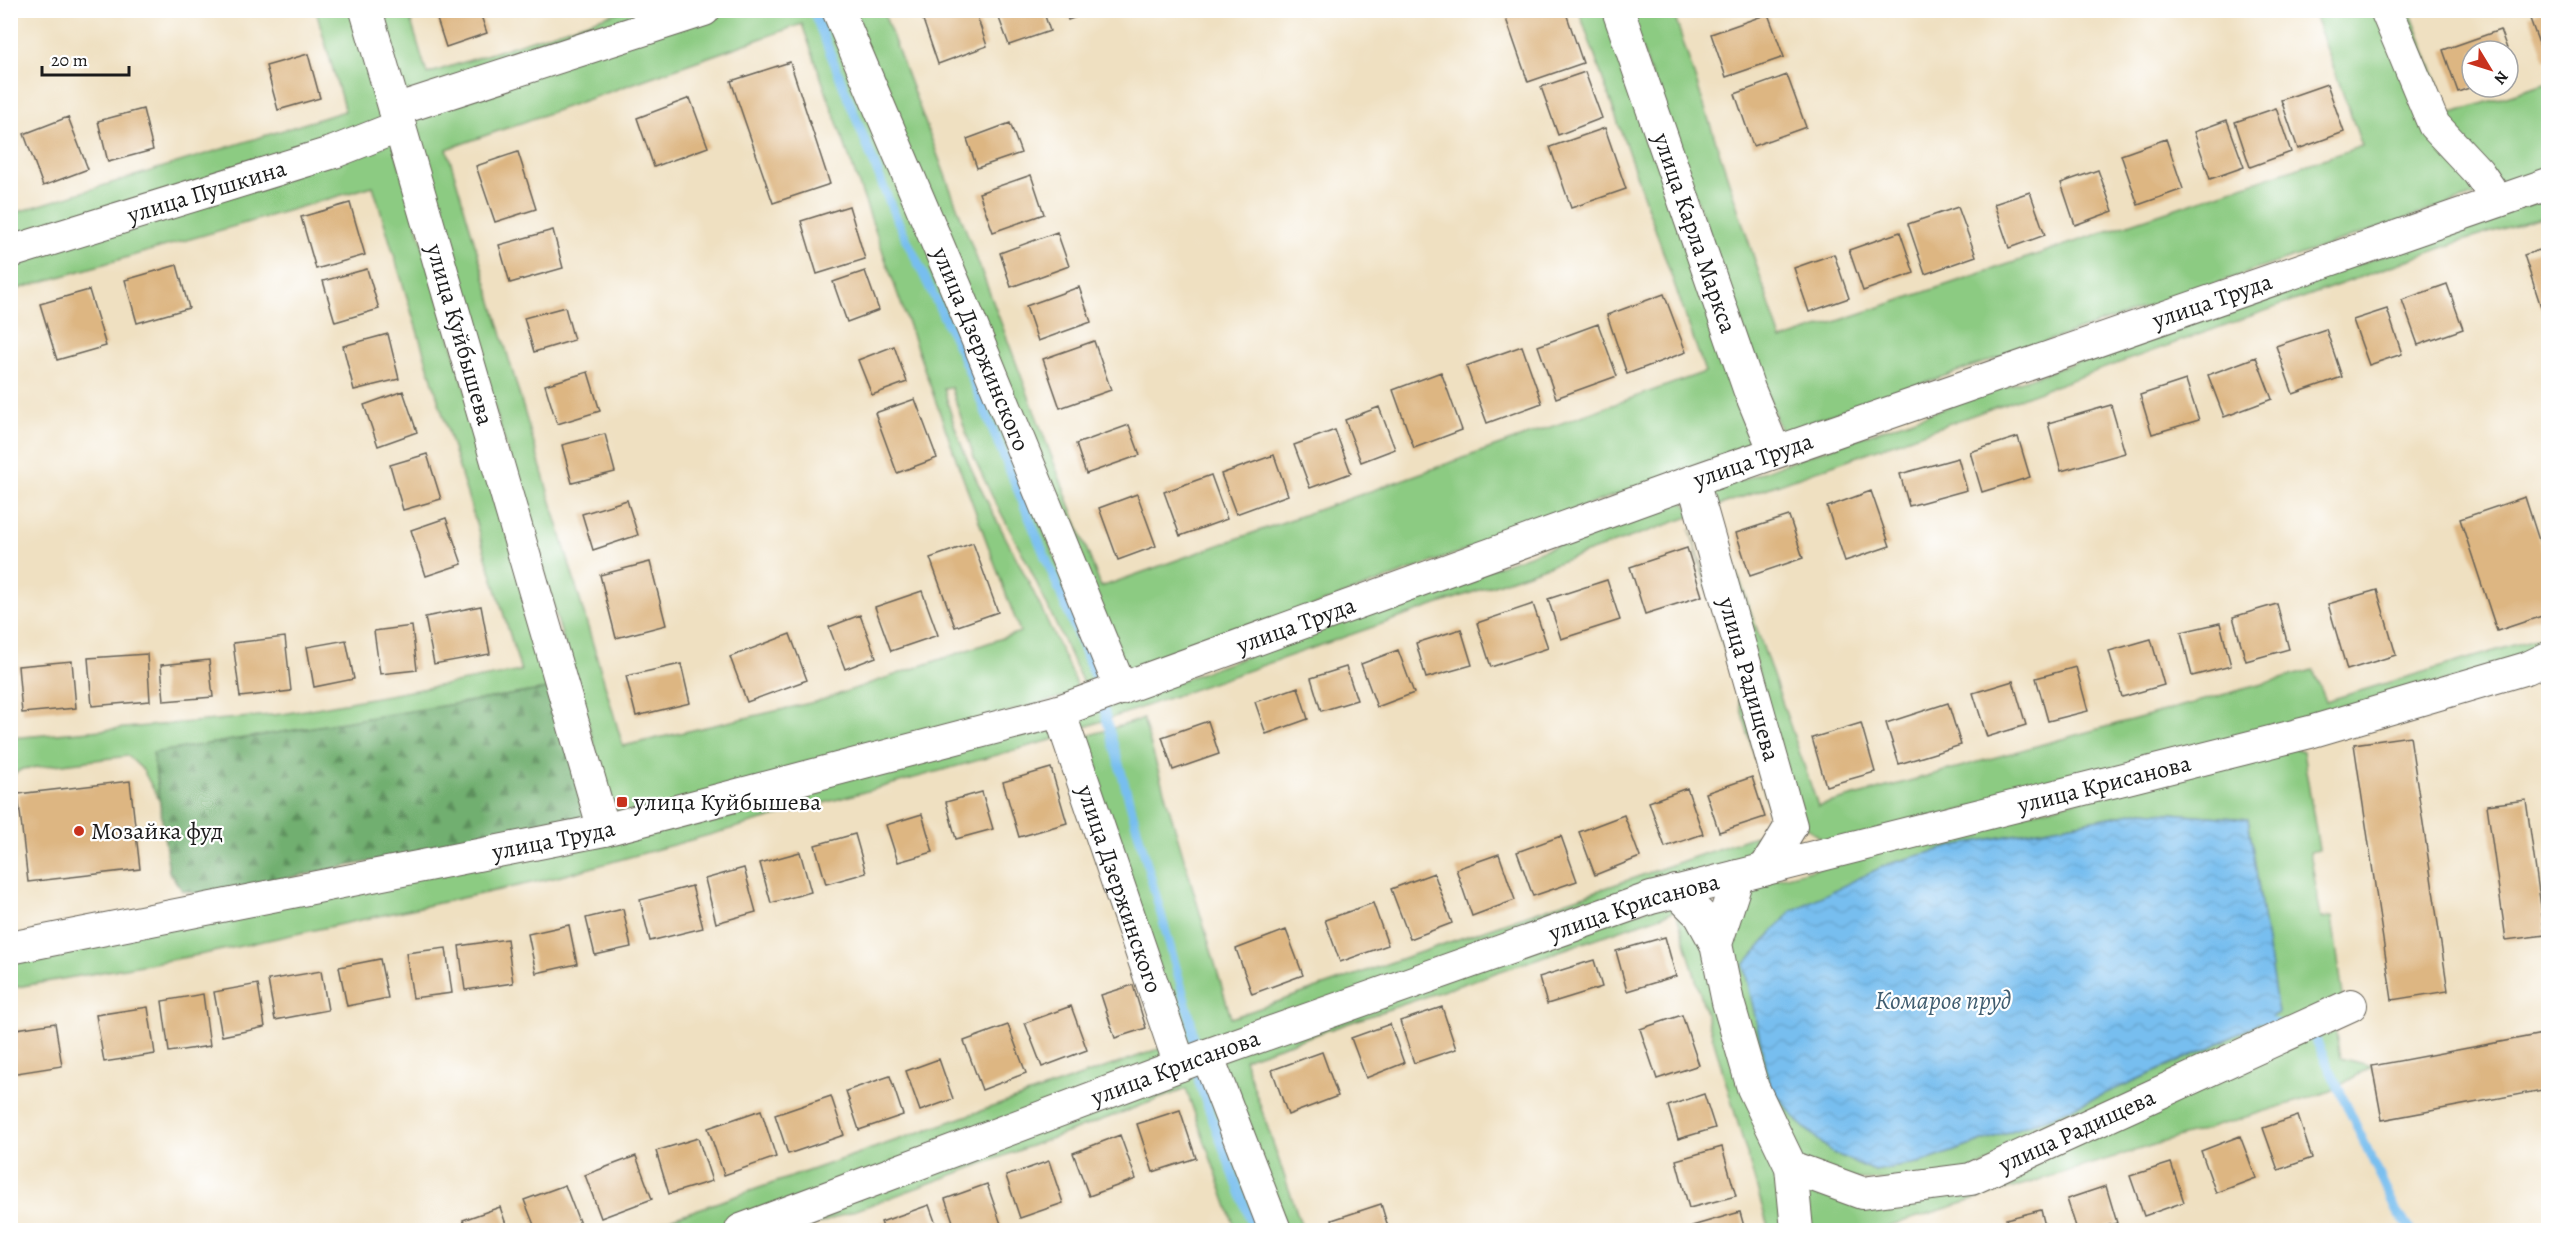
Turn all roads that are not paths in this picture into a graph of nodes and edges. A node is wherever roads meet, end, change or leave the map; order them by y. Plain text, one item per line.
1 (366, 10) edge
2 (704, 10) edge
3 (838, 10) edge
4 (1618, 10) edge
5 (2386, 10) edge
6 (398, 118) junction
7 (2548, 184) edge
8 (2498, 201) junction
9 (10, 252) edge
10 (1775, 452) junction
11 (1693, 480) junction
12 (2548, 658) edge
13 (1121, 689) junction
14 (1059, 711) junction
15 (1791, 826) junction
16 (604, 830) junction
17 (1827, 854) junction
18 (1751, 873) junction
19 (1676, 891) junction
20 (1716, 944) junction
21 (10, 948) edge
22 (2351, 1005) dead end
23 (1193, 1060) junction
24 (1791, 1167) junction
25 (741, 1230) edge
26 (1275, 1230) edge
27 (1797, 1230) edge

1 - 6 street, улица Куйбышева
2 - 6 street, улица Пушкина
3 - 13 street, улица Дзержинского
4 - 10 street, улица Карла Маркса
5 - 8 street
6 - 9 street, улица Пушкина
6 - 16 street, улица Куйбышева
7 - 8 street, улица Труда
8 - 10 street, улица Труда
10 - 11 street, улица Труда
11 - 13 street, улица Труда
11 - 15 street, улица Радищева
12 - 17 street, улица Крисанова
13 - 14 street, улица Труда
14 - 16 street, улица Труда
14 - 23 street, улица Дзержинского
15 - 17 street
15 - 18 street
16 - 21 street, улица Труда
17 - 18 street, улица Крисанова
18 - 19 street, улица Крисанова
18 - 20 street
19 - 20 street
19 - 23 street, улица Крисанова
20 - 24 street
22 - 24 street, улица Радищева
23 - 25 street, улица Крисанова
23 - 26 street, улица Дзержинского
24 - 27 street

